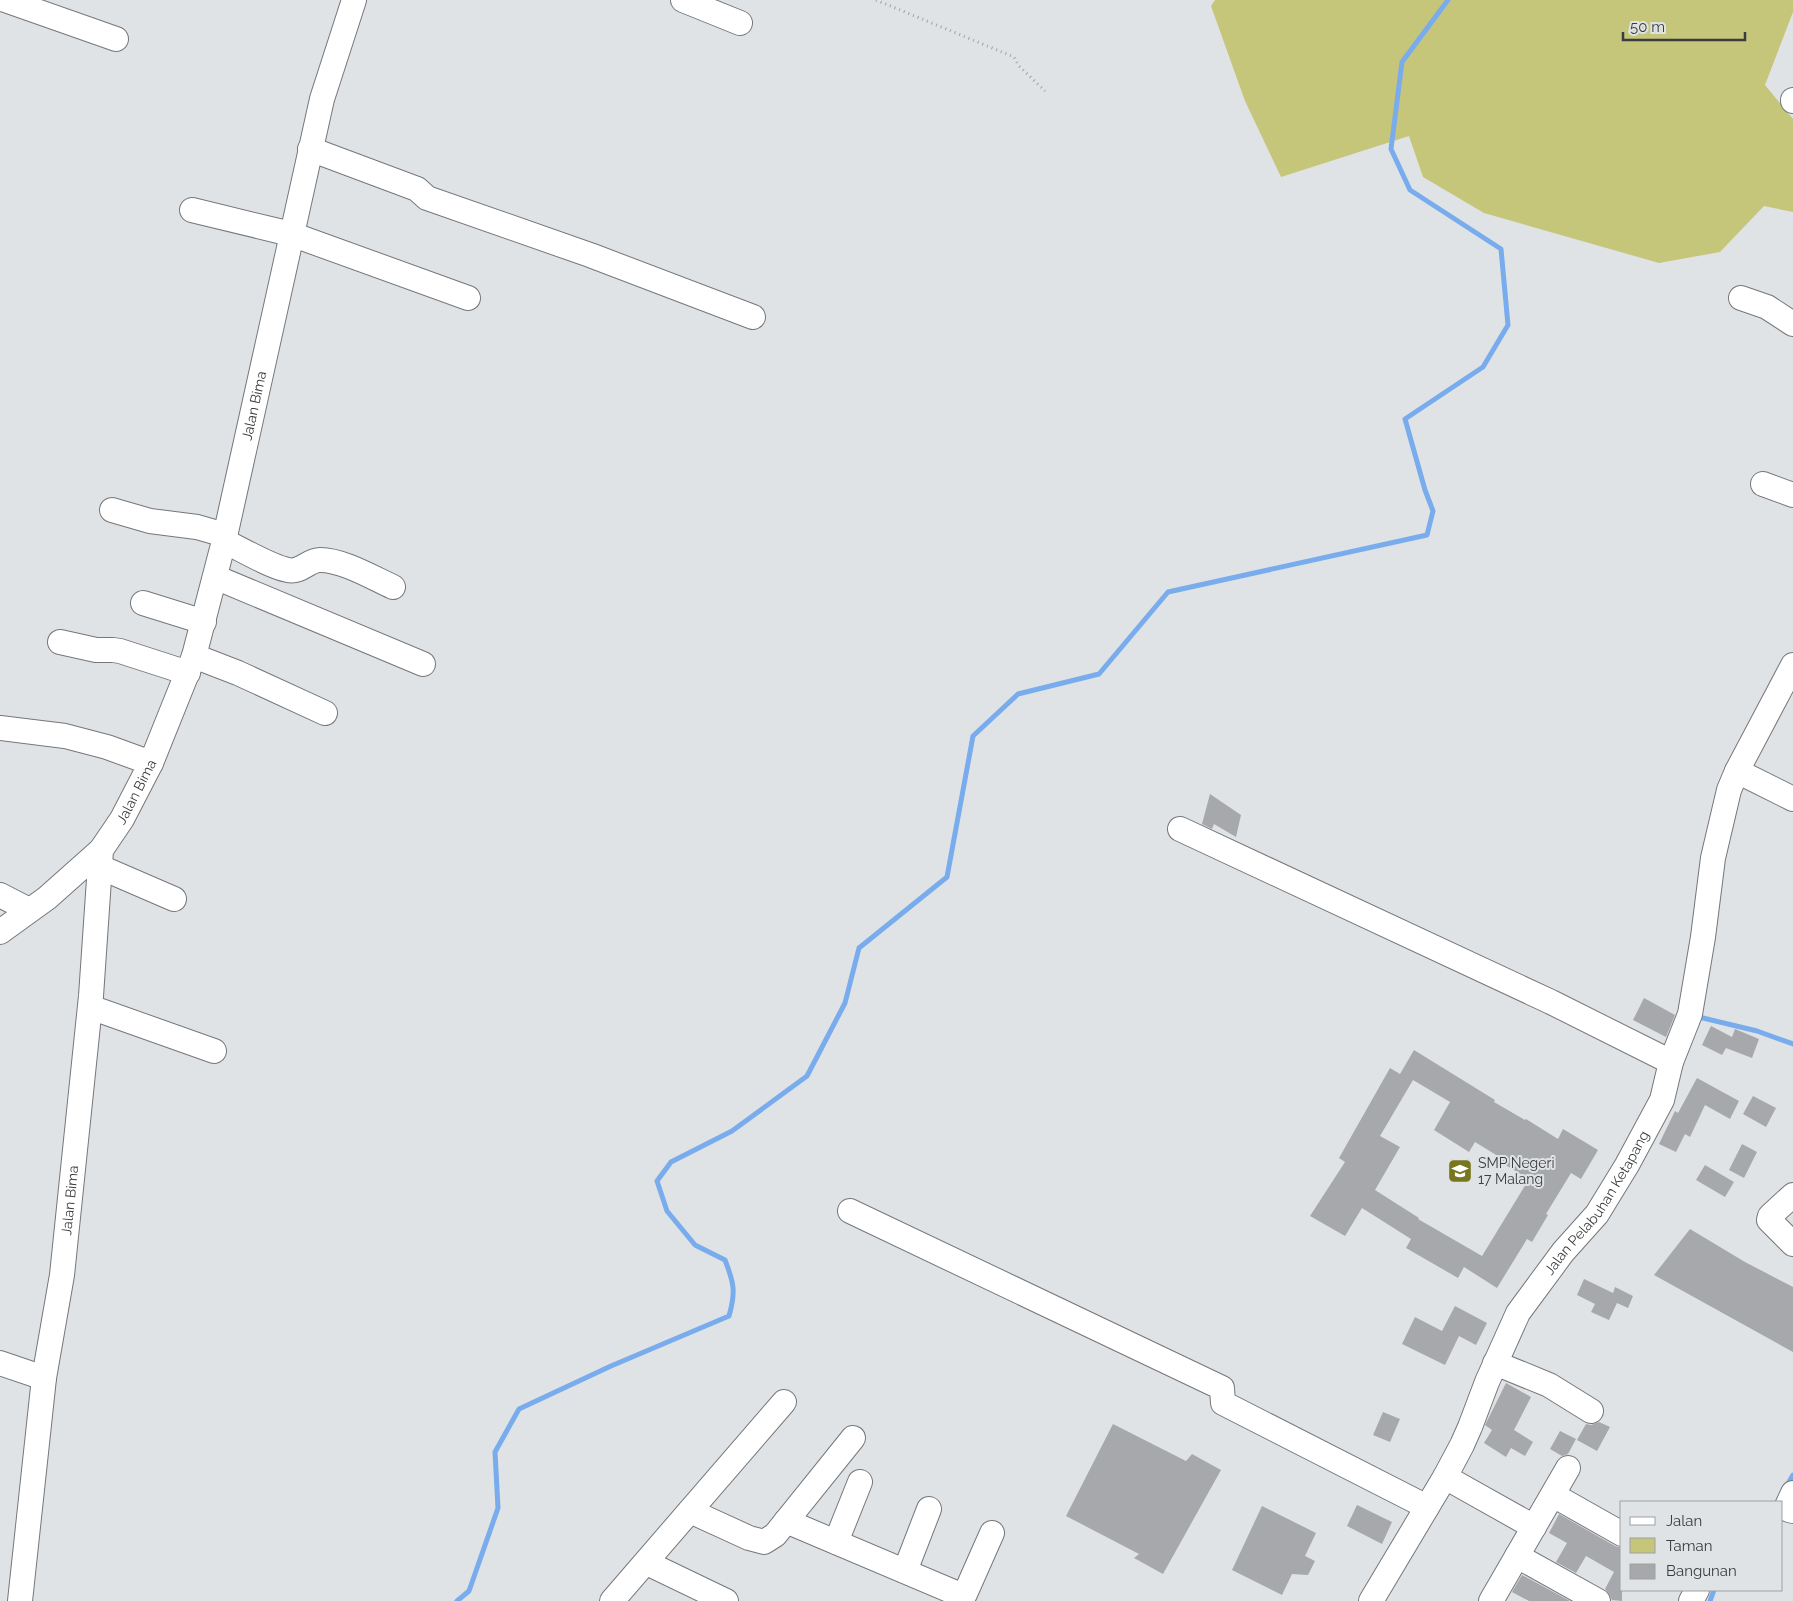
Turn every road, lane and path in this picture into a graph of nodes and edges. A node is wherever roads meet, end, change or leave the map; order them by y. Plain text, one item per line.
1 (5, 0) edge
2 (354, 0) edge
3 (683, 0) edge
4 (876, 0) edge
5 (740, 23) dead end
6 (116, 39) dead end
7 (1045, 91) dead end
8 (310, 149) junction
9 (192, 210) dead end
10 (291, 234) junction
11 (468, 298) dead end
12 (1741, 298) dead end
13 (753, 317) dead end
14 (1793, 324) edge
15 (1763, 484) dead end
16 (1793, 495) edge
17 (112, 510) dead end
18 (224, 538) junction
19 (215, 576) junction
20 (393, 587) dead end
21 (143, 603) dead end
22 (204, 622) junction
23 (60, 642) dead end
24 (423, 664) dead end
25 (191, 665) junction
26 (1793, 665) edge
27 (325, 713) dead end
28 (0, 728) edge
29 (151, 763) junction
30 (1737, 771) junction
31 (1793, 799) edge
32 (1180, 829) dead end
33 (101, 858) junction
34 (0, 895) edge
35 (174, 899) dead end
36 (29, 910) junction
37 (0, 932) edge
38 (90, 1007) junction
39 (214, 1051) dead end
40 (1671, 1062) junction
41 (1793, 1195) edge
42 (850, 1211) dead end
43 (1793, 1244) edge
44 (0, 1363) edge
45 (1495, 1363) junction
46 (44, 1378) junction
47 (784, 1402) dead end
48 (1591, 1411) dead end
49 (853, 1438) dead end
50 (1568, 1468) dead end
51 (1445, 1477) junction
52 (860, 1482) dead end
53 (1793, 1493) edge
54 (1552, 1495) junction
55 (1428, 1507) junction
56 (929, 1509) dead end
57 (690, 1511) junction
58 (1793, 1511) edge
59 (786, 1521) junction
60 (1534, 1527) junction
61 (992, 1533) dead end
62 (1620, 1533) edge
63 (836, 1542) junction
64 (1517, 1556) junction
65 (647, 1563) junction
66 (905, 1571) junction
67 (20, 1601) edge
68 (612, 1601) edge
69 (726, 1601) edge
70 (1371, 1601) edge
71 (1491, 1601) edge
72 (1598, 1601) edge

1 - 6 street
2 - 8 street, Jalan Bima
3 - 5 street
4 - 7 path
8 - 10 street, Jalan Bima
8 - 13 street
9 - 10 street
10 - 11 street
10 - 18 street, Jalan Bima
12 - 14 street
15 - 16 street
17 - 18 street
18 - 19 street, Jalan Bima
18 - 20 street
19 - 22 street, Jalan Bima
19 - 24 street
21 - 22 street
22 - 25 street, Jalan Bima
23 - 25 street
25 - 27 street
25 - 29 street, Jalan Bima
26 - 30 street, Jalan Pelabuhan Ketapang
28 - 29 street
29 - 33 street, Jalan Bima
30 - 31 street
30 - 40 street, Jalan Pelabuhan Ketapang
32 - 40 street
33 - 35 street
33 - 36 street
33 - 38 street, Jalan Bima
34 - 36 street
36 - 37 street
38 - 39 street
38 - 46 street, Jalan Bima
40 - 45 street, Jalan Pelabuhan Ketapang
41 - 43 street
42 - 55 street
44 - 46 street
45 - 48 street
45 - 51 street, Jalan Pelabuhan Ketapang
46 - 67 street, Jalan Bima
47 - 57 street
49 - 59 street
50 - 54 street
51 - 55 street, Jalan Pelabuhan Ketapang
51 - 60 street
52 - 63 street
53 - 58 street
54 - 60 street
54 - 62 street
55 - 70 street, Jalan Pelabuhan Ketapang
56 - 66 street
57 - 59 street
57 - 65 street
59 - 63 street
60 - 64 street
61 - 66 street
63 - 66 street
64 - 71 street
64 - 72 street
65 - 68 street
65 - 69 street

